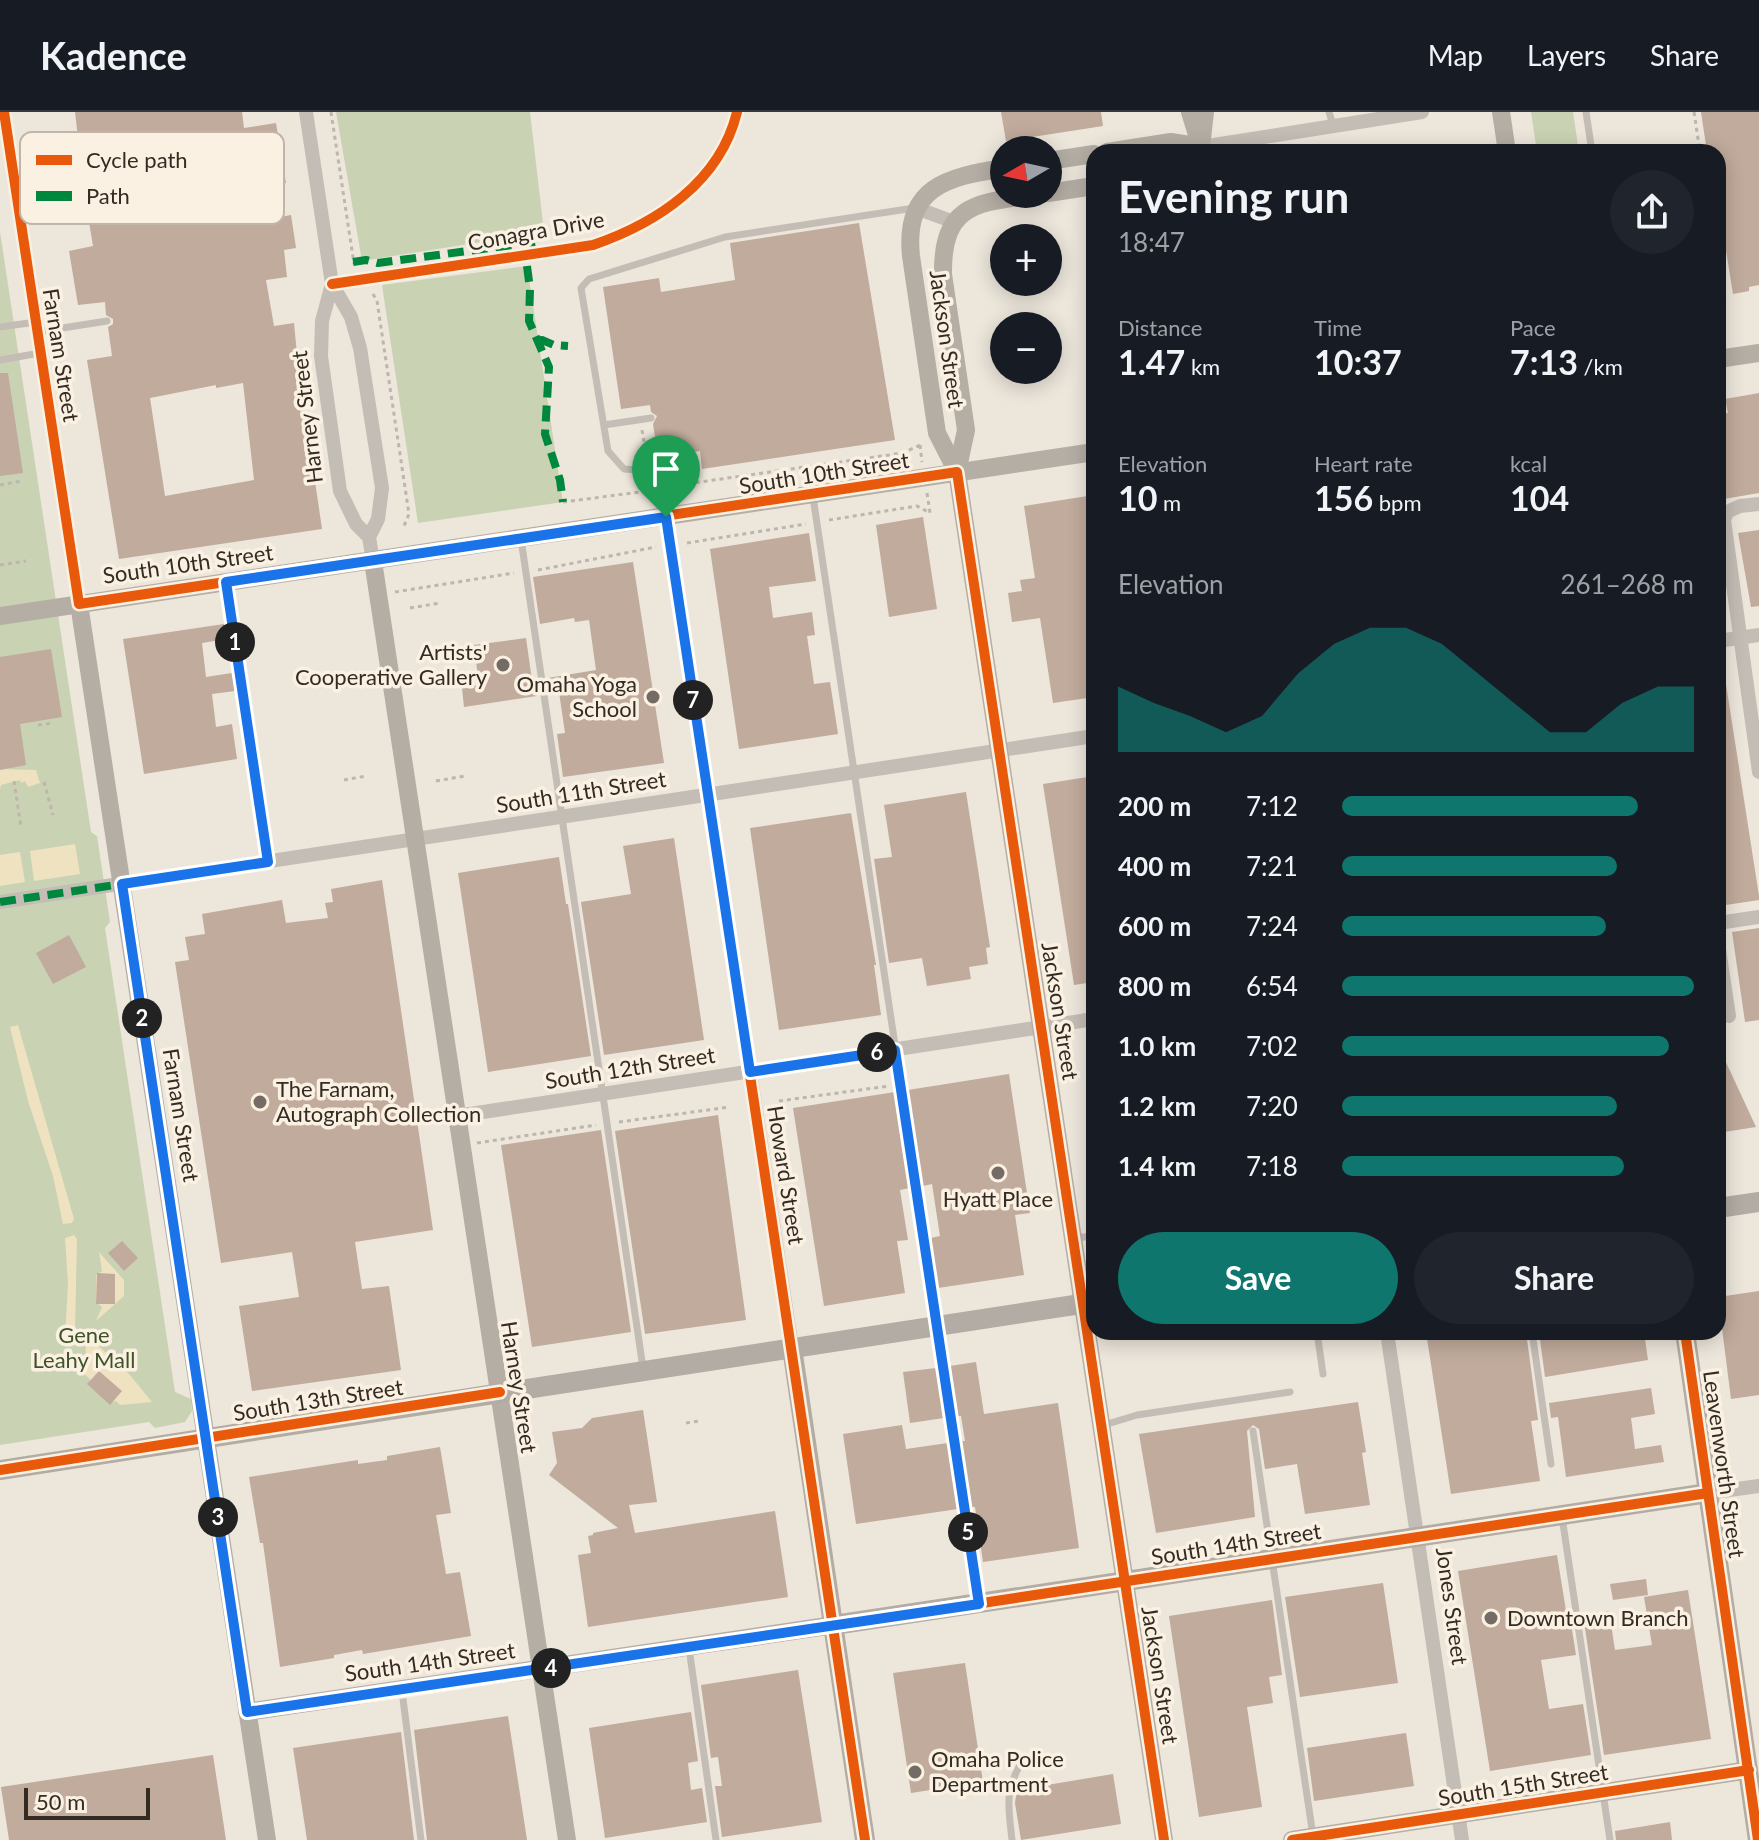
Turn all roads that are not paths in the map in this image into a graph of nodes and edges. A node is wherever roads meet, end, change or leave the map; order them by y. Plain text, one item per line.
1 (4, 112) edge
2 (306, 112) edge
3 (737, 112) edge
4 (1190, 112) edge
5 (1205, 112) edge
6 (1422, 112) edge
7 (1501, 112) edge
8 (1586, 112) edge
9 (1331, 116) edge
10 (1199, 144) edge
11 (1202, 144) edge
12 (1224, 144) edge
13 (1506, 144) edge
14 (1591, 144) edge
15 (1086, 155) edge
16 (1062, 159) edge
17 (990, 171) edge
18 (1086, 187) edge
19 (1062, 191) edge
20 (990, 202) edge
21 (916, 208) junction
22 (20, 220) edge
23 (954, 222) junction
24 (21, 224) edge
25 (332, 284) junction
26 (107, 321) dead end
27 (0, 327) edge
28 (36, 327) junction
29 (40, 353) junction
30 (1759, 353) edge
31 (1726, 358) edge
32 (0, 360) edge
33 (651, 418) dead end
34 (604, 425) junction
35 (1086, 453) edge
36 (957, 472) junction
37 (812, 495) junction
38 (1759, 504) edge
39 (1726, 515) edge
40 (666, 517) junction
41 (1726, 536) edge
42 (369, 537) junction
43 (521, 539) junction
44 (373, 561) junction
45 (226, 582) junction
46 (79, 604) junction
47 (2, 616) edge
48 (1759, 635) edge
49 (1739, 638) junction
50 (1726, 640) edge
51 (1086, 737) edge
52 (1000, 750) junction
53 (1759, 772) edge
54 (855, 773) junction
55 (708, 795) junction
56 (561, 817) junction
57 (415, 839) junction
58 (268, 862) junction
59 (122, 884) junction
60 (0, 902) edge
61 (1759, 917) edge
62 (1726, 922) edge
63 (1726, 996) edge
64 (1729, 1016) dead end
65 (1086, 1020) edge
66 (1042, 1027) junction
67 (895, 1050) junction
68 (750, 1072) junction
69 (602, 1094) junction
70 (457, 1116) junction
71 (1759, 1202) edge
72 (1726, 1207) edge
73 (1086, 1237) edge
74 (1074, 1238) junction
75 (1086, 1290) edge
76 (1086, 1303) edge
77 (937, 1325) junction
78 (1093, 1340) edge
79 (1318, 1340) edge
80 (1388, 1340) edge
81 (1533, 1340) edge
82 (1686, 1340) edge
83 (792, 1348) junction
84 (643, 1370) junction
85 (1323, 1374) dead end
86 (500, 1392) junction
87 (1290, 1392) dead end
88 (1102, 1426) junction
89 (1253, 1431) dead end
90 (206, 1438) junction
91 (1551, 1464) dead end
92 (0, 1470) edge
93 (1759, 1486) edge
94 (1708, 1493) junction
95 (1562, 1515) junction
96 (1418, 1537) junction
97 (1272, 1559) junction
98 (1125, 1582) junction
99 (979, 1604) junction
100 (834, 1625) junction
101 (689, 1648) junction
102 (542, 1670) junction
103 (402, 1691) junction
104 (247, 1712) junction
105 (1020, 1765) dead end
106 (1754, 1770) edge
107 (1603, 1793) junction
108 (1459, 1815) junction
109 (1314, 1838) edge
110 (267, 1840) edge
111 (421, 1840) edge
112 (567, 1840) edge
113 (716, 1840) edge
114 (865, 1840) edge
115 (1012, 1840) edge
116 (1164, 1840) edge
117 (1292, 1840) edge
118 (1462, 1840) edge
119 (1610, 1840) edge
120 (1758, 1840) edge

1 - 22 street, Farnam Street
2 - 25 street, Harney Street
3 - 25 street, Conagra Drive
4 - 10 main road
5 - 11 main road
6 - 9 street
7 - 13 main road
8 - 14 lane
9 - 12 street
15 - 16 main road
17 - 21 main road
18 - 19 main road
20 - 23 main road
21 - 23 street
21 - 34 lane
21 - 36 main road, Jackson Street
23 - 36 main road, Jackson Street
24 - 28 street, Farnam Street
25 - 42 street, Harney Street
25 - 42 street, Harney Street
26 - 28 lane
27 - 28 lane
28 - 29 street, Farnam Street
29 - 32 lane
29 - 46 street, Farnam Street
30 - 31 main road
33 - 34 lane
34 - 40 lane
35 - 36 main road, South 10th Street
36 - 37 main road, South 10th Street
36 - 52 main road, Jackson Street
37 - 40 main road, South 10th Street
37 - 54 lane
38 - 39 street
40 - 43 main road, South 10th Street
40 - 55 street, Howard Street
41 - 49 street
42 - 44 street, Harney Street
43 - 44 main road, South 10th Street
43 - 56 lane
44 - 45 main road, South 10th Street
44 - 57 main road, Harney Street
45 - 46 main road, South 10th Street
45 - 58 lane
46 - 47 main road, South 10th Street
46 - 59 main road, Farnam Street
48 - 49 street
49 - 50 street
49 - 53 street
51 - 52 street, South 11th Street
52 - 54 street, South 11th Street
52 - 66 main road, Jackson Street
54 - 55 street, South 11th Street
54 - 67 lane
55 - 56 street, South 11th Street
55 - 68 street, Howard Street
56 - 57 street, South 11th Street
56 - 69 lane
57 - 58 street, South 11th Street
57 - 70 main road, Harney Street
58 - 59 street, South 11th Street
59 - 60 street, South 11th Street
59 - 90 main road, Farnam Street
61 - 62 street
63 - 64 street
65 - 66 street, South 12th Street
66 - 67 street, South 12th Street
66 - 74 main road, Jackson Street
67 - 68 street, South 12th Street
67 - 77 lane
68 - 69 street, South 12th Street
68 - 83 street, Howard Street
69 - 70 street, South 12th Street
69 - 84 lane
70 - 86 main road, Harney Street
71 - 72 main road
73 - 74 lane
74 - 75 main road, Jackson Street
76 - 77 main road, South 13th Street
77 - 83 main road, South 13th Street
77 - 99 lane
78 - 88 main road, Jackson Street
79 - 85 lane
80 - 96 street, Jones Street
81 - 91 lane
82 - 94 main road, Leavenworth Street
83 - 84 main road, South 13th Street
83 - 100 main road, Howard Street
84 - 86 main road, South 13th Street
86 - 90 main road, South 13th Street
86 - 102 main road, Harney Street
87 - 88 lane
88 - 98 main road, Jackson Street
89 - 97 lane
90 - 92 main road, South 13th Street
90 - 104 main road, Farnam Street
93 - 94 street, South 14th Street
94 - 95 main road, South 14th Street
94 - 106 main road, Leavenworth Street
95 - 96 main road, South 14th Street
95 - 107 lane
96 - 97 main road, South 14th Street
96 - 108 street, Jones Street
97 - 98 main road, South 14th Street
97 - 109 lane
98 - 99 main road, South 14th Street
98 - 116 main road, Jackson Street
99 - 100 main road, South 14th Street
100 - 101 main road, South 14th Street
100 - 114 main road, Howard Street
101 - 102 main road, South 14th Street
101 - 113 lane
102 - 103 main road, South 14th Street
102 - 112 main road, Harney Street
103 - 104 main road, South 14th Street
103 - 111 lane
104 - 110 main road, Farnam Street
105 - 115 lane
106 - 107 main road, South 15th Street
106 - 120 main road, Leavenworth Street
107 - 108 main road, South 15th Street
107 - 119 lane
108 - 109 main road, South 15th Street
108 - 118 street, Jones Street
109 - 117 main road, South 15th Street

